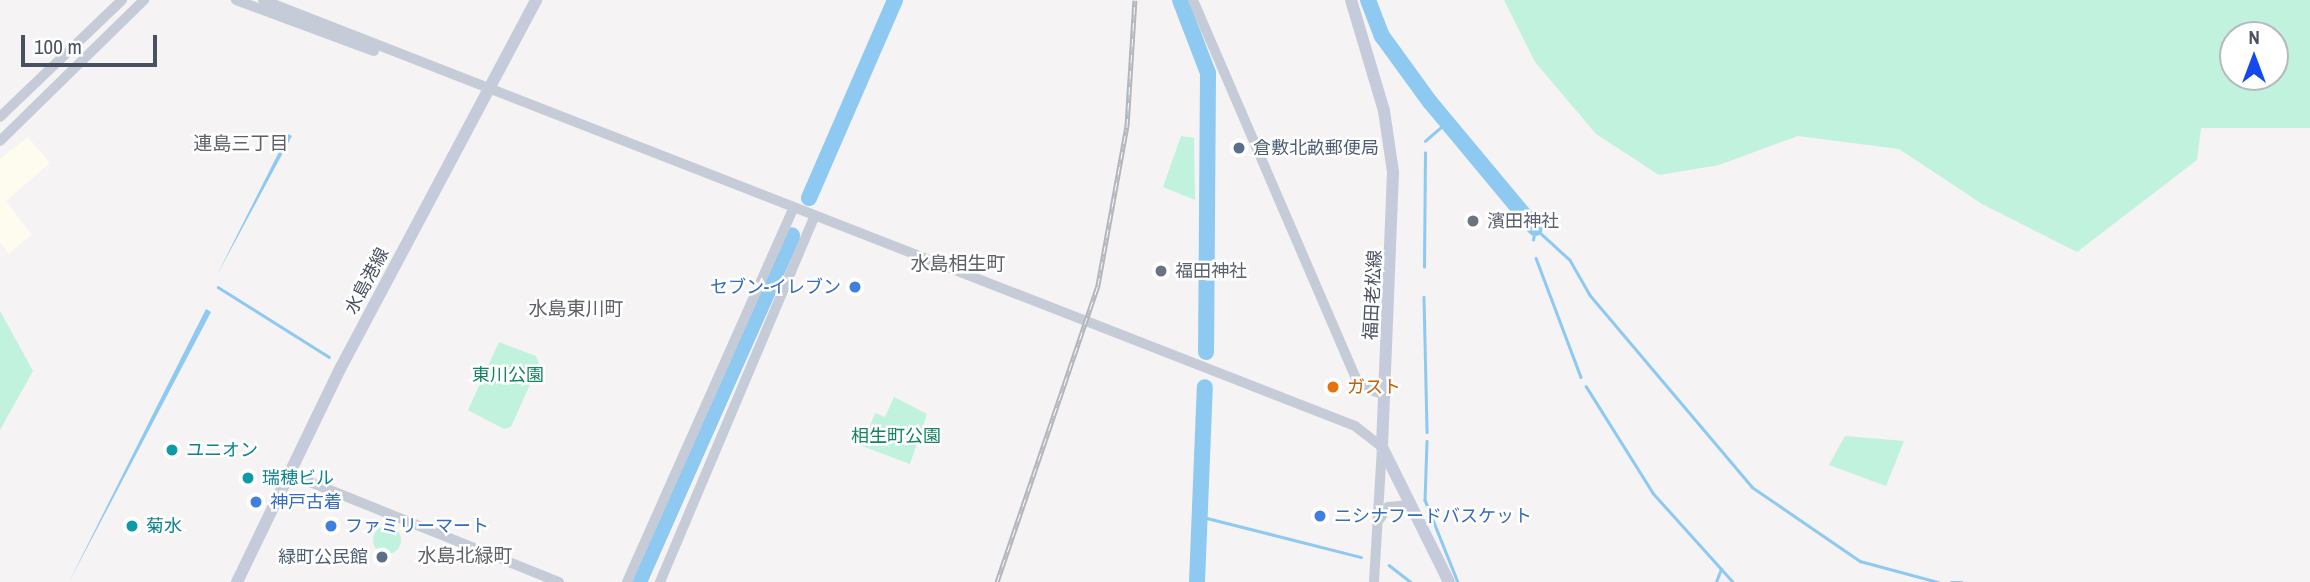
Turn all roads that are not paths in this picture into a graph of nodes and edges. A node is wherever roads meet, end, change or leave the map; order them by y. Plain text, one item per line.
1 (122, 0) edge
2 (144, 0) edge
3 (236, 0) edge
4 (262, 0) edge
5 (536, 0) edge
6 (1193, 0) edge
7 (1351, 0) edge
8 (342, 36) junction
9 (487, 92) junction
10 (0, 117) edge
11 (0, 141) edge
12 (793, 210) junction
13 (814, 219) junction
14 (1385, 395) junction
15 (1382, 447) junction
16 (290, 474) junction
17 (1410, 505) junction
18 (1377, 522) junction
19 (237, 582) edge
20 (559, 582) edge
21 (627, 582) edge
22 (660, 582) edge
23 (1374, 582) edge
24 (1449, 582) edge

1 - 10 street
2 - 11 street
3 - 8 street
4 - 8 street
5 - 9 main road, 水島港線
6 - 14 street
7 - 14 main road, 福田老松線
8 - 9 street
9 - 12 street
9 - 16 main road, 水島港線
12 - 13 street
12 - 21 street
13 - 15 street
13 - 22 street
14 - 15 main road, 福田老松線
15 - 17 main road, 福田老松線
15 - 18 street
16 - 19 main road, 水島港線
16 - 20 street
17 - 18 street
17 - 24 main road, 福田老松線
18 - 23 street

